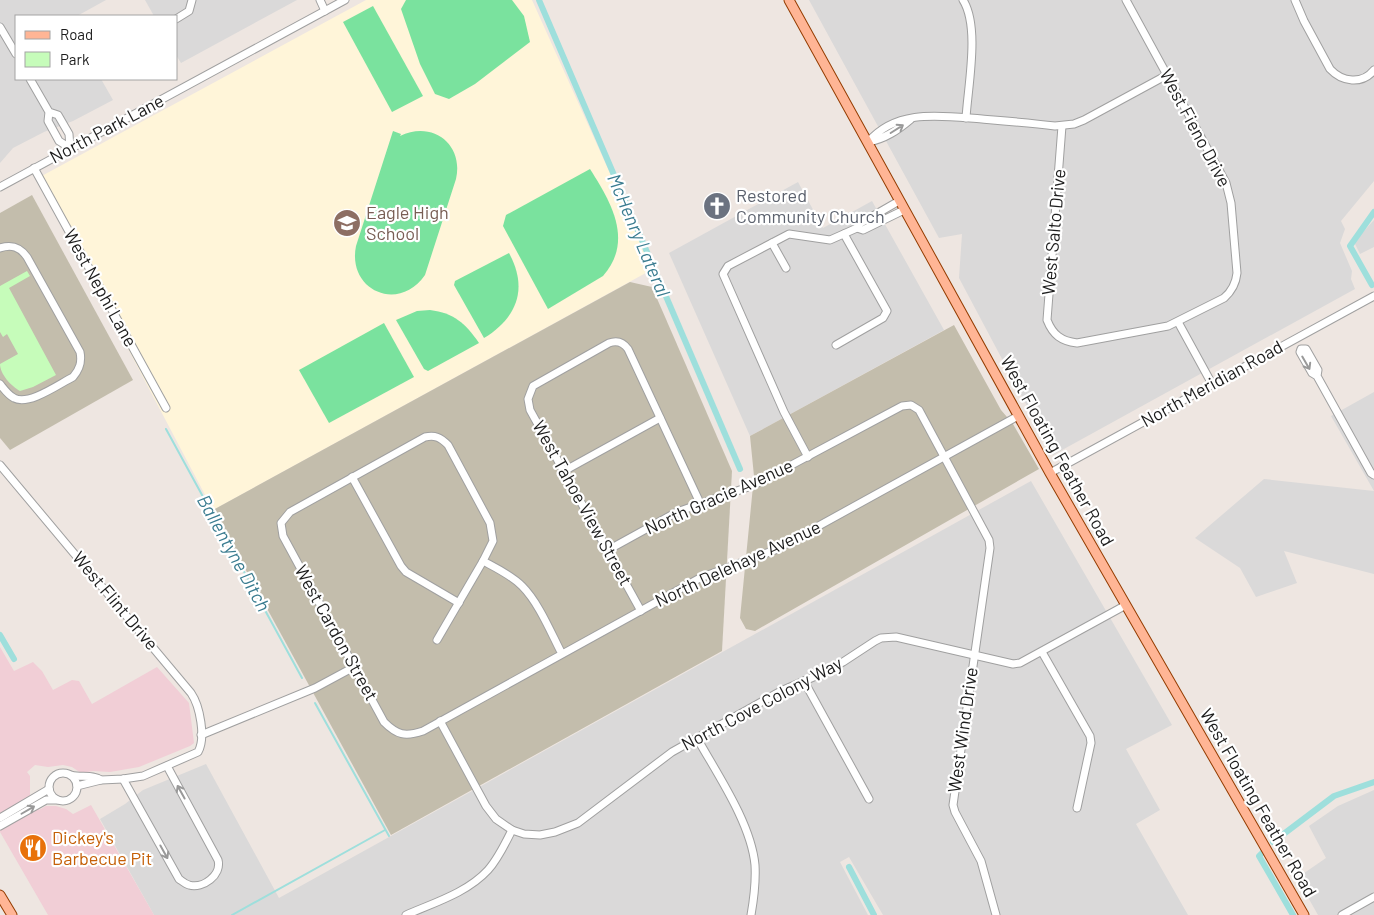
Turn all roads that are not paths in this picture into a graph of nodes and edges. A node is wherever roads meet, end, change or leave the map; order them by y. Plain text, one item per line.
1 (320, 0) edge
2 (345, 0) edge
3 (788, 0) edge
4 (963, 0) edge
5 (1128, 0) edge
6 (1295, 0) edge
7 (192, 1) edge
8 (325, 11) junction
9 (178, 18) edge
10 (0, 27) edge
11 (15, 52) edge
12 (1372, 72) edge
13 (1167, 75) junction
14 (31, 80) edge
15 (49, 112) junction
16 (966, 118) junction
17 (1062, 126) junction
18 (868, 142) junction
19 (70, 148) junction
20 (34, 168) junction
21 (0, 187) edge
22 (900, 201) junction
23 (904, 210) junction
24 (857, 228) junction
25 (844, 234) junction
26 (772, 243) junction
27 (0, 248) edge
28 (786, 268) dead end
29 (1374, 296) edge
30 (1178, 322) junction
31 (1296, 338) junction
32 (836, 345) dead end
33 (0, 384) edge
34 (1212, 384) junction
35 (911, 405) joint
36 (166, 408) dead end
37 (1018, 416) junction
38 (660, 418) junction
39 (808, 457) junction
40 (944, 457) junction
41 (0, 465) edge
42 (564, 471) junction
43 (1050, 473) junction
44 (1374, 475) edge
45 (352, 477) junction
46 (700, 503) junction
47 (608, 550) junction
48 (483, 561) junction
49 (459, 603) junction
50 (1126, 605) junction
51 (641, 611) junction
52 (437, 640) dead end
53 (1042, 652) junction
54 (562, 654) junction
55 (974, 656) junction
56 (354, 667) junction
57 (804, 681) junction
58 (440, 721) junction
59 (402, 734) joint
60 (201, 735) junction
61 (697, 738) junction
62 (167, 766) junction
63 (71, 775) junction
64 (123, 779) junction
65 (100, 780) junction
66 (77, 786) junction
67 (49, 789) junction
68 (869, 799) dead end
69 (58, 800) junction
70 (1077, 808) dead end
71 (0, 818) edge
72 (0, 826) edge
73 (512, 830) junction
74 (0, 895) edge
75 (1374, 897) edge
76 (12, 915) edge
77 (406, 915) edge
78 (751, 915) edge
79 (996, 915) edge
80 (1304, 915) edge
81 (1342, 915) edge

1 - 8 street
2 - 8 street, North Park Lane
3 - 18 main road, West Floating Feather Road
4 - 16 street
5 - 13 street, West Fieno Drive
6 - 12 street
7 - 9 street
8 - 19 street, North Park Lane
10 - 11 street
13 - 17 street
13 - 30 street, West Fieno Drive
14 - 15 street
15 - 19 street
15 - 19 street
16 - 17 street
16 - 18 street
17 - 30 street, West Salto Drive
18 - 22 main road, West Floating Feather Road
19 - 20 street, North Park Lane
20 - 21 street, North Park Lane
20 - 36 street, West Nephi Lane
22 - 23 main road, West Floating Feather Road
22 - 24 street
23 - 24 street
23 - 37 main road, West Floating Feather Road
24 - 25 street
25 - 26 street
25 - 32 street
26 - 28 street
26 - 39 street
27 - 33 street
29 - 31 street, North Meridian Road
30 - 34 street
31 - 34 street, North Meridian Road
31 - 44 street
34 - 43 street, North Meridian Road
35 - 39 street, North Gracie Avenue
35 - 40 street, West Wind Drive
37 - 40 street, North Delehaye Avenue
37 - 43 main road, West Floating Feather Road
38 - 42 street
38 - 42 street, West Tahoe View Street
38 - 46 street
39 - 46 street, North Gracie Avenue
40 - 51 street, North Delehaye Avenue
40 - 55 street, West Wind Drive
41 - 60 street, West Flint Drive
42 - 47 street, West Tahoe View Street
43 - 50 main road, West Floating Feather Road
45 - 48 street
45 - 49 street
45 - 56 street, West Cardon Street
46 - 47 street, North Gracie Avenue
47 - 51 street, West Tahoe View Street
48 - 49 street
48 - 54 street
49 - 52 street
50 - 53 street, North Cove Colony Way
50 - 80 main road, West Floating Feather Road
51 - 54 street, North Delehaye Avenue
53 - 55 street, North Cove Colony Way
53 - 70 street
54 - 58 street, North Delehaye Avenue
55 - 57 street, North Cove Colony Way
55 - 79 street, West Wind Drive
56 - 59 street, West Cardon Street
56 - 60 street
57 - 61 street, North Cove Colony Way
57 - 68 street
58 - 59 street, North Delehaye Avenue
58 - 73 street
60 - 62 street, West Flint Drive
61 - 73 street, North Cove Colony Way
61 - 78 street
62 - 64 street
64 -> 62 street
63 - 65 street
63 - 66 street
63 - 67 street
64 - 65 street
65 - 66 street
66 - 69 street
67 - 69 street
67 - 71 street
72 -> 69 street
73 - 77 street
74 - 76 main road
75 - 81 street

